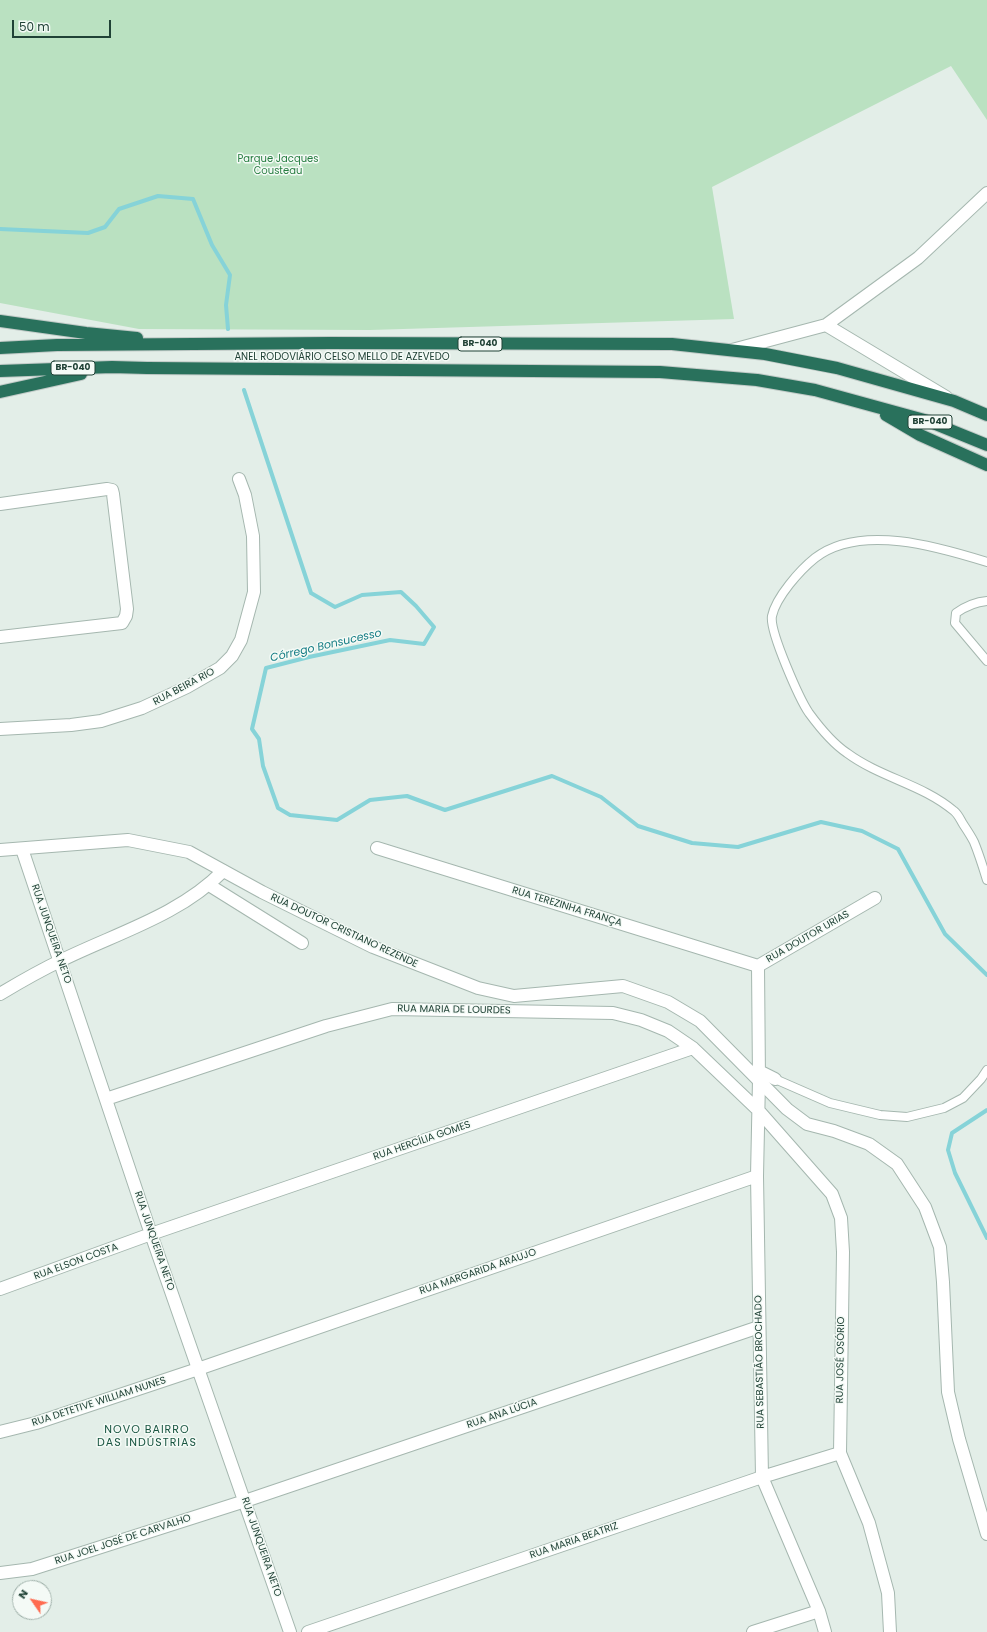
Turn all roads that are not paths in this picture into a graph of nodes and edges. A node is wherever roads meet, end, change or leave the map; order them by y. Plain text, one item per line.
1 (987, 193) edge
2 (0, 321) edge
3 (826, 325) junction
4 (202, 345) junction
5 (0, 348) edge
6 (732, 350) junction
7 (112, 366) junction
8 (0, 371) edge
9 (0, 392) edge
10 (954, 401) junction
11 (871, 406) junction
12 (987, 415) edge
13 (987, 445) edge
14 (987, 465) edge
15 (239, 479) dead end
16 (0, 504) edge
17 (987, 562) edge
18 (987, 601) edge
19 (0, 637) edge
20 (987, 661) edge
21 (0, 729) edge
22 (377, 848) dead end
23 (22, 849) junction
24 (0, 850) edge
25 (224, 871) junction
26 (987, 880) edge
27 (209, 885) junction
28 (875, 898) dead end
29 (302, 943) dead end
30 (60, 961) junction
31 (758, 966) junction
32 (0, 994) edge
33 (693, 1048) junction
34 (987, 1070) edge
35 (759, 1076) junction
36 (775, 1079) joint
37 (106, 1099) junction
38 (758, 1110) junction
39 (757, 1176) junction
40 (151, 1234) junction
41 (0, 1289) edge
42 (759, 1327) junction
43 (198, 1369) junction
44 (0, 1432) edge
45 (840, 1453) junction
46 (762, 1477) junction
47 (245, 1501) junction
48 (987, 1534) edge
49 (0, 1574) edge
50 (819, 1611) junction
51 (290, 1632) edge
52 (308, 1632) edge
53 (753, 1632) edge
54 (826, 1632) edge
55 (890, 1632) edge

1 - 3 street
2 - 4 highway
3 - 6 street
3 - 10 street
4 - 5 highway, ANEL RODOVIÁRIO CELSO MELLO DE AZEVEDO / BR-040
4 - 6 highway, ANEL RODOVIÁRIO CELSO MELLO DE AZEVEDO / BR-040
6 - 10 highway, ANEL RODOVIÁRIO CELSO MELLO DE AZEVEDO / BR-040
7 - 8 highway, ANEL RODOVIÁRIO CELSO MELLO DE AZEVEDO / BR-040
7 - 9 highway
7 - 11 highway, ANEL RODOVIÁRIO CELSO MELLO DE AZEVEDO / BR-040
10 - 12 highway, ANEL RODOVIÁRIO CELSO MELLO DE AZEVEDO / BR-040
11 - 13 highway, ANEL RODOVIÁRIO CELSO MELLO DE AZEVEDO / BR-040
11 - 14 highway
15 - 21 street, RUA BEIRA RIO
16 - 19 street
17 - 26 lane
18 - 20 lane
22 - 31 street, RUA TEREZINHA FRANÇA
23 - 24 street, RUA DOUTOR CRISTIANO REZENDE
23 - 25 street, RUA DOUTOR CRISTIANO REZENDE
23 - 30 street, RUA JUNQUEIRA NETO
25 - 27 street
25 - 35 street, RUA DOUTOR CRISTIANO REZENDE
27 - 29 street
27 - 30 street
28 - 31 street, RUA DOUTOR URIAS
30 - 32 street
30 - 37 street, RUA JUNQUEIRA NETO
31 - 35 street, RUA DOUTOR URIAS
33 - 37 street, RUA MARIA DE LOURDES
33 - 38 street, RUA MARIA DE LOURDES
33 - 40 street, RUA HERCÍLIA GOMES
34 - 36 lane
35 - 36 street
35 - 38 street, RUA SEBASTIÃO BROCHADO
35 - 48 street, RUA DOUTOR CRISTIANO REZENDE
37 - 40 street, RUA JUNQUEIRA NETO
38 - 39 street, RUA SEBASTIÃO BROCHADO
38 - 45 street, RUA JOSÉ OSÓRIO
39 - 42 street, RUA SEBASTIÃO BROCHADO
39 - 43 street, RUA MARGARIDA ARAUJO
40 - 41 street, RUA ELSON COSTA
40 - 43 street, RUA JUNQUEIRA NETO
42 - 46 street, RUA SEBASTIÃO BROCHADO
42 - 47 street, RUA ANA LÚCIA
43 - 44 street, RUA DETETIVE WILLIAM NUNES
43 - 47 street, RUA JUNQUEIRA NETO
45 - 46 street, RUA MARIA BEATRIZ
45 - 55 street, RUA JOSÉ OSÓRIO
46 - 50 street, RUA SEBASTIÃO BROCHADO
46 - 52 street, RUA MARIA BEATRIZ
47 - 49 street, RUA JOEL JOSÉ DE CARVALHO
47 - 51 street, RUA JUNQUEIRA NETO
50 - 53 street
50 - 54 street, RUA SEBASTIÃO BROCHADO

